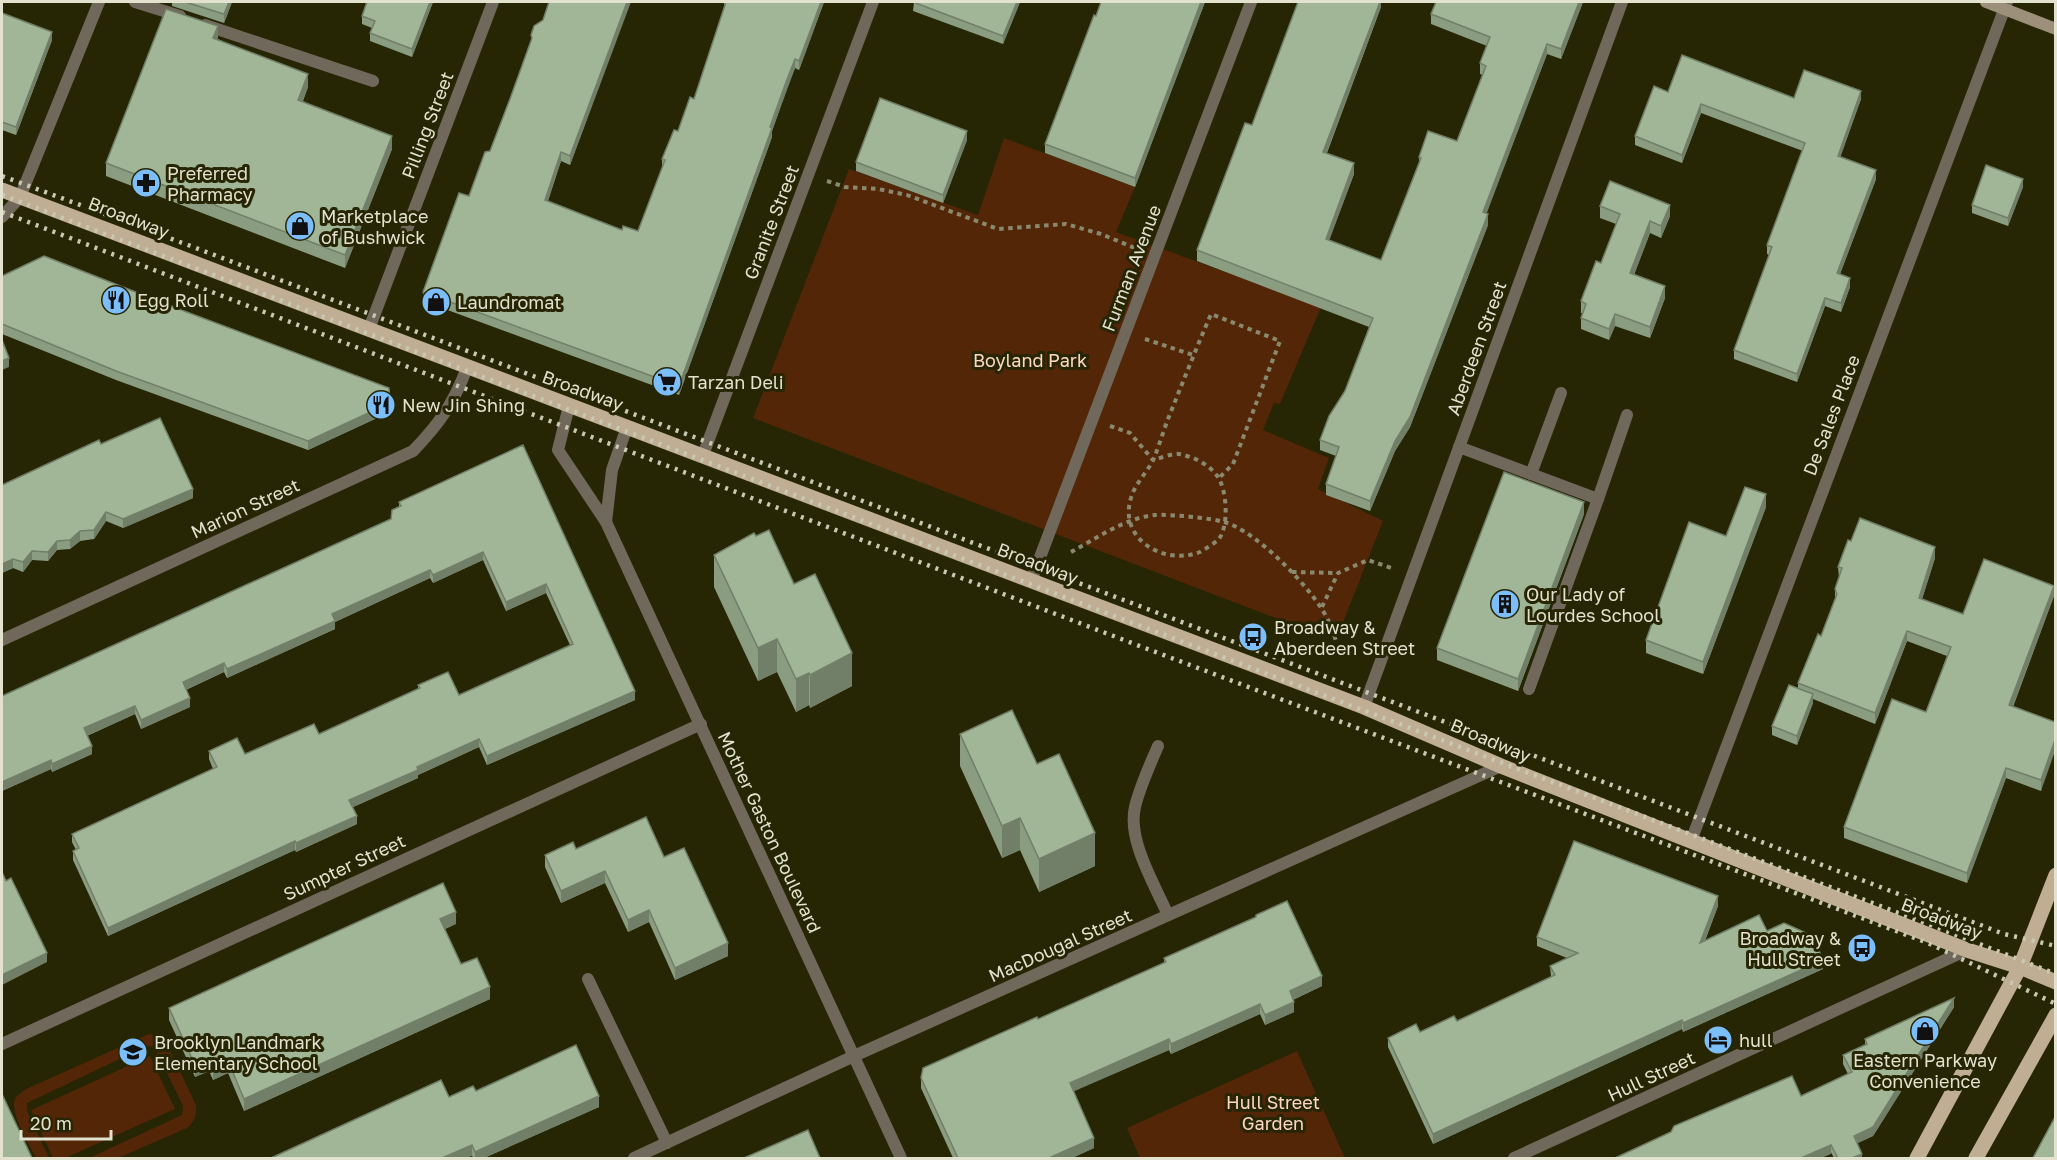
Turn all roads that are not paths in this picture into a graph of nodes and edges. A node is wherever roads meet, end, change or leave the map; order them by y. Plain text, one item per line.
1 (99, 2) edge
2 (135, 2) edge
3 (493, 2) edge
4 (873, 2) edge
5 (1251, 2) edge
6 (1622, 2) edge
7 (1986, 2) edge
8 (2005, 5) edge
9 (2055, 29) edge
10 (373, 81) dead end
11 (2, 190) edge
12 (20, 197) junction
13 (2, 217) edge
14 (369, 329) junction
15 (467, 368) junction
16 (1561, 393) dead end
17 (569, 406) junction
18 (1627, 415) dead end
19 (627, 427) junction
20 (1459, 447) junction
21 (703, 455) junction
22 (1531, 474) junction
23 (1598, 499) junction
24 (606, 522) junction
25 (1031, 581) junction
26 (2, 639) edge
27 (1529, 689) dead end
28 (1364, 707) junction
29 (701, 724) junction
30 (1158, 746) dead end
31 (1501, 766) junction
32 (1691, 841) junction
33 (2055, 875) edge
34 (1168, 915) junction
35 (1967, 950) junction
36 (2020, 967) junction
37 (588, 979) dead end
38 (2055, 982) edge
39 (2055, 1015) edge
40 (2, 1044) edge
41 (854, 1056) junction
42 (667, 1143) junction
43 (634, 1158) edge
44 (901, 1158) edge
45 (1514, 1158) edge
46 (1917, 1158) edge
47 (1976, 1158) edge

1 - 12 street
2 - 10 street
3 - 14 street, Pilling Street
4 - 21 street, Granite Street
5 - 25 street, Furman Avenue
6 - 20 street, Aberdeen Street
7 - 8 main road
8 - 9 main road
8 - 32 street, De Sales Place
11 - 12 main road, Broadway
12 - 13 street
12 - 14 main road, Broadway
14 - 15 main road, Broadway
15 - 17 main road, Broadway
15 - 26 street, Marion Street
16 - 22 street
17 - 19 main road, Broadway
17 - 24 street, Mother Gaston Boulevard
18 - 23 street
19 - 21 main road, Broadway
19 - 24 street
20 - 22 street
20 - 28 street, Aberdeen Street
21 - 25 main road, Broadway
22 - 23 street
23 - 27 street
24 - 29 street, Mother Gaston Boulevard
25 - 28 main road, Broadway
28 - 31 main road, Broadway
29 - 40 street, Sumpter Street
29 - 41 street, Mother Gaston Boulevard
30 - 34 street
31 - 32 main road, Broadway
31 - 34 street, MacDougal Street
32 - 35 main road, Broadway
33 - 36 main road
34 - 41 street, MacDougal Street
35 - 36 main road, Broadway
35 - 45 street, Hull Street
36 - 38 main road, Broadway
36 - 46 main road
37 - 42 street
39 - 47 main road
41 - 42 street, MacDougal Street
41 - 44 street, Mother Gaston Boulevard
42 - 43 street, MacDougal Street

